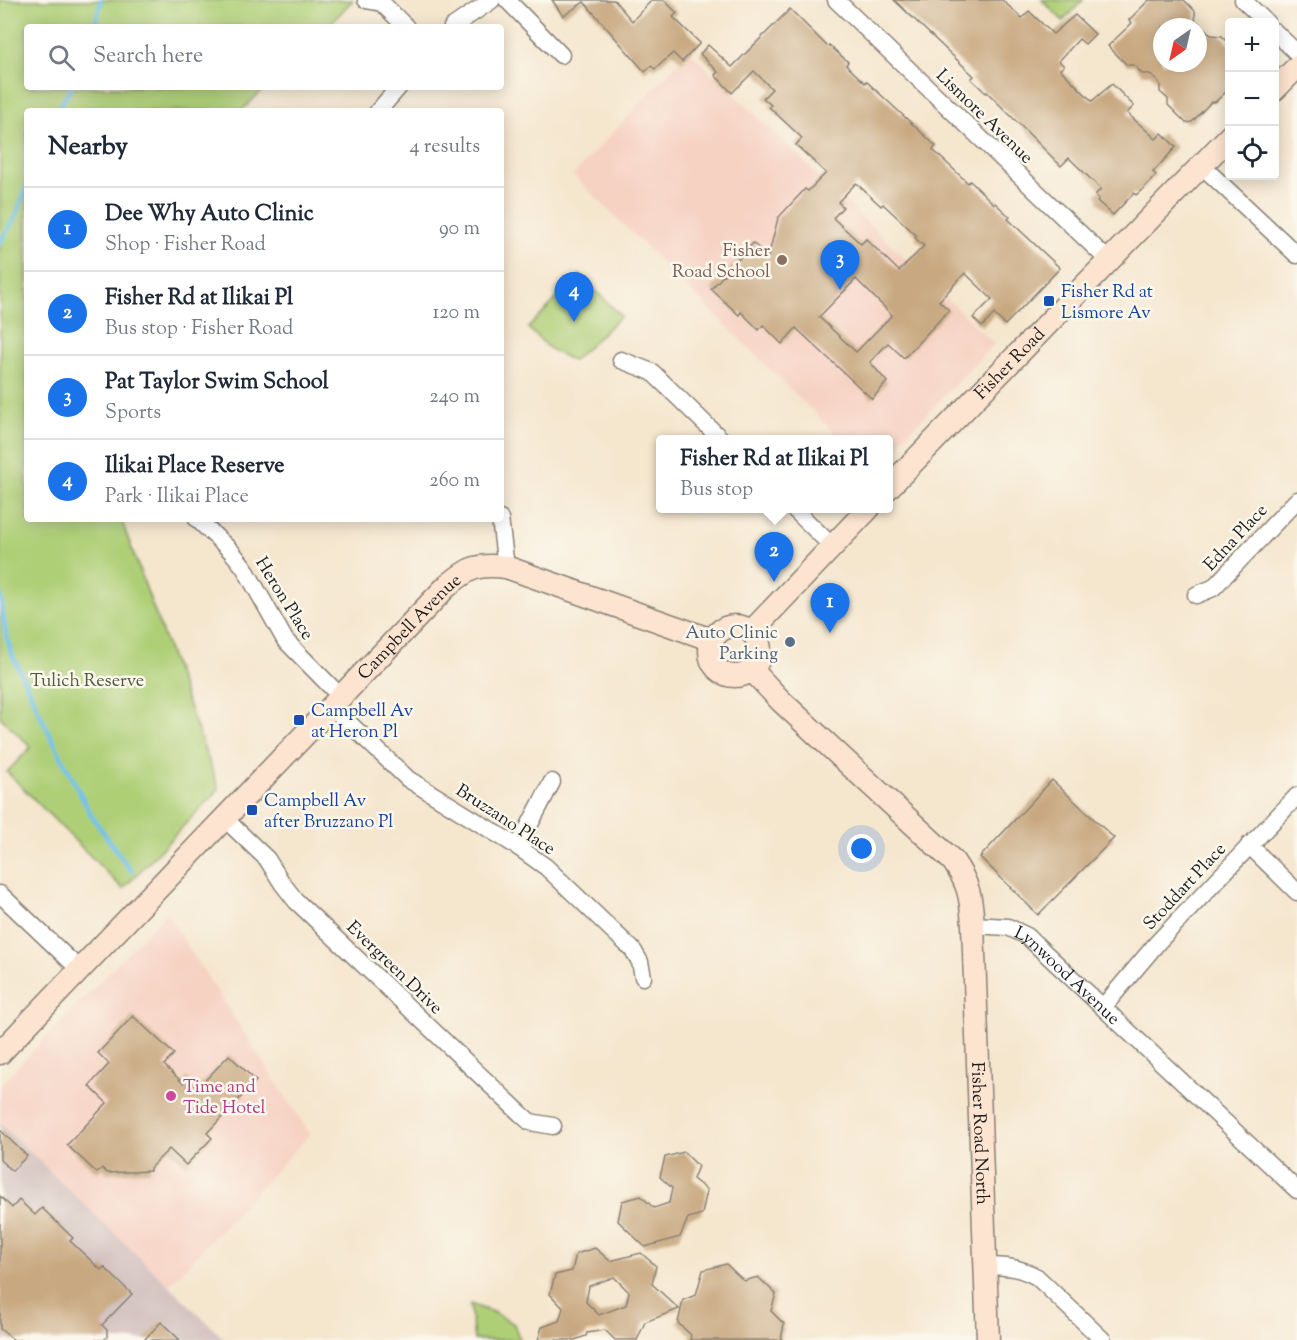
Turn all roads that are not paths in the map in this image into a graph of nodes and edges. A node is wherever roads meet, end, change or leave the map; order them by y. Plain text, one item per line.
1 (366, 0) edge
2 (492, 0) edge
3 (507, 0) edge
4 (836, 0) edge
5 (1243, 0) edge
6 (1262, 18) edge
7 (403, 24) edge
8 (456, 24) edge
9 (1279, 35) edge
10 (1297, 53) edge
11 (561, 55) dead end
12 (1297, 67) edge
13 (1279, 86) edge
14 (396, 90) edge
15 (381, 108) edge
16 (1225, 141) edge
17 (1201, 165) junction
18 (1297, 255) edge
19 (1108, 260) junction
20 (621, 360) dead end
21 (717, 435) edge
22 (893, 483) edge
23 (1297, 500) edge
24 (798, 513) edge
25 (864, 513) edge
26 (200, 522) edge
27 (500, 522) edge
28 (832, 546) junction
29 (506, 567) junction
30 (1196, 596) dead end
31 (752, 631) junction
32 (712, 640) junction
33 (752, 670) junction
34 (337, 702) junction
35 (552, 782) dead end
36 (1297, 796) edge
37 (224, 818) junction
38 (1249, 845) junction
39 (518, 847) junction
40 (1297, 892) edge
41 (0, 894) edge
42 (973, 924) junction
43 (79, 969) junction
44 (643, 977) dead end
45 (1104, 1006) junction
46 (0, 1053) edge
47 (553, 1126) dead end
48 (1297, 1190) edge
49 (985, 1266) junction
50 (988, 1340) edge
51 (1103, 1340) edge

1 - 7 street
2 - 8 street
3 - 11 street
4 - 19 street, Lismore Avenue
5 - 6 street
9 - 10 street
12 - 13 main road
14 - 15 street
16 - 17 main road, Fisher Road
17 - 18 street
17 - 19 main road, Fisher Road
19 - 22 main road, Fisher Road
20 - 21 street
23 - 30 street, Edna Place
24 - 28 street
25 - 28 main road
26 - 34 street, Heron Place
27 - 29 street
28 - 31 main road
29 - 32 main road, Campbell Avenue
29 - 34 main road, Campbell Avenue
31 - 32 main road
31 - 33 main road
32 - 33 main road
33 - 42 main road
34 - 37 main road, Campbell Avenue
34 - 39 street, Bruzzano Place
35 - 39 street
36 - 38 street, Stoddart Place
37 - 43 main road, Campbell Avenue
37 - 47 street, Evergreen Drive
38 - 40 street
38 - 45 street, Stoddart Place
39 - 44 street, Bruzzano Place
41 - 43 street
42 - 45 street, Lynwood Avenue
42 - 49 main road, Fisher Road North
43 - 46 main road, Campbell Avenue
45 - 48 street, Lynwood Avenue
49 - 50 main road, Fisher Road North
49 - 51 street

